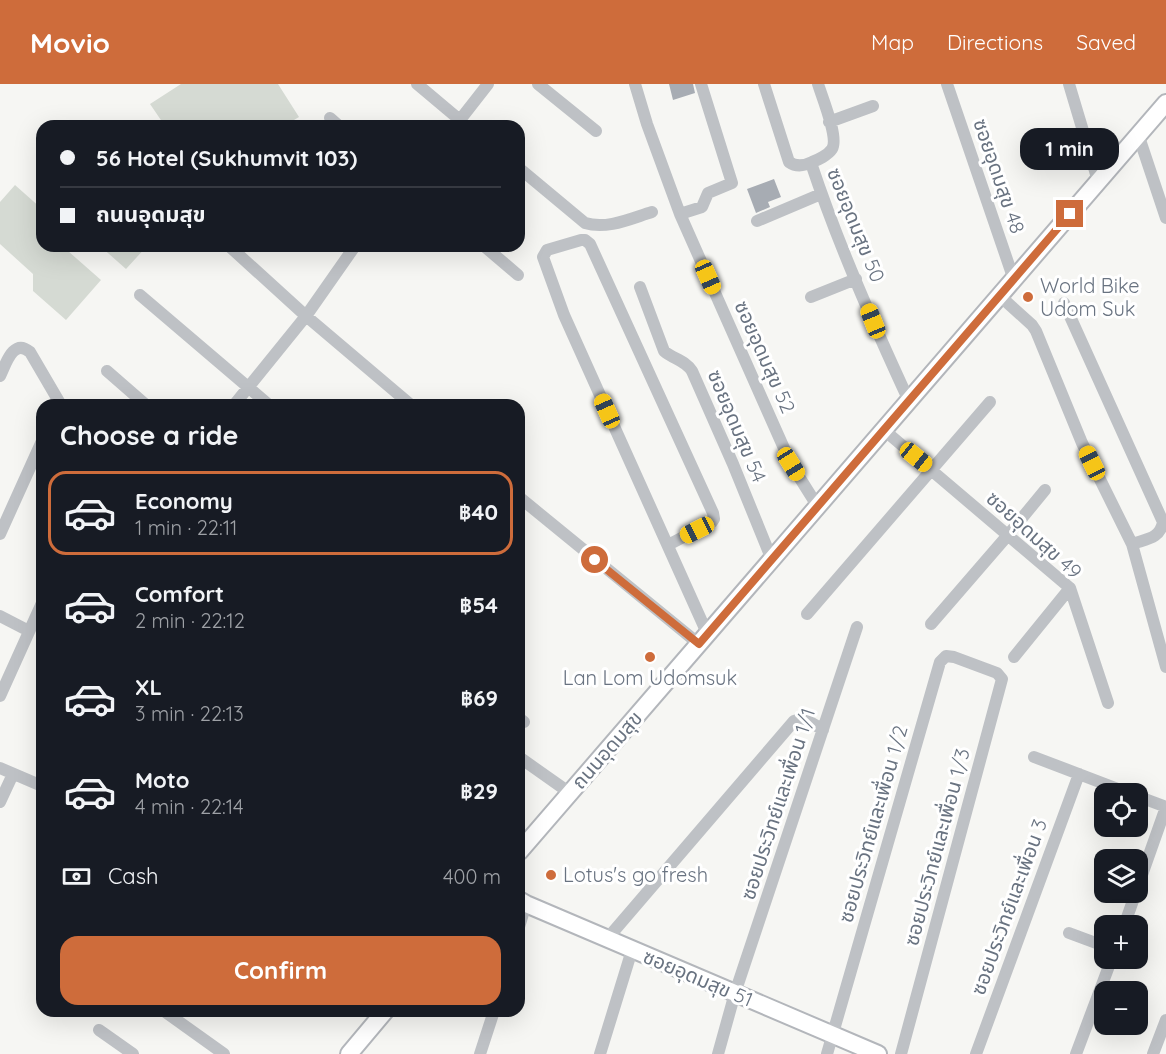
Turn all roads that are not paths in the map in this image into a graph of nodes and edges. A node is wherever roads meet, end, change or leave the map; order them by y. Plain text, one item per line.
1 (417, 84) edge
2 (488, 84) edge
3 (538, 84) edge
4 (635, 84) edge
5 (701, 84) edge
6 (764, 84) edge
7 (818, 84) edge
8 (947, 84) edge
9 (1069, 84) edge
10 (1166, 103) edge
11 (873, 105) dead end
12 (457, 120) edge
13 (464, 120) edge
14 (829, 122) junction
15 (596, 131) dead end
16 (1138, 134) junction
17 (810, 163) junction
18 (525, 173) edge
19 (1098, 181) junction
20 (821, 194) junction
21 (652, 212) dead end
22 (680, 214) junction
23 (1166, 218) edge
24 (757, 221) dead end
25 (236, 252) edge
26 (351, 252) edge
27 (491, 252) edge
28 (518, 275) dead end
29 (856, 279) junction
30 (1014, 280) junction
31 (640, 287) dead end
32 (141, 295) dead end
33 (1000, 296) junction
34 (811, 297) dead end
35 (1064, 303) dead end
36 (306, 316) junction
37 (107, 371) dead end
38 (0, 376) edge
39 (248, 388) junction
40 (56, 399) edge
41 (139, 399) edge
42 (239, 399) edge
43 (262, 399) edge
44 (404, 399) edge
45 (909, 401) junction
46 (990, 402) dead end
47 (884, 430) junction
48 (36, 454) edge
49 (932, 470) junction
50 (1045, 490) dead end
51 (525, 504) edge
52 (818, 507) junction
53 (0, 534) edge
54 (1008, 535) junction
55 (1132, 544) junction
56 (668, 545) junction
57 (772, 560) junction
58 (1070, 588) junction
59 (807, 614) dead end
60 (0, 616) edge
61 (36, 616) edge
62 (931, 624) dead end
63 (857, 627) dead end
64 (29, 631) junction
65 (703, 638) junction
66 (1014, 657) dead end
67 (975, 665) joint
68 (1166, 667) edge
69 (0, 696) edge
70 (1108, 703) dead end
71 (823, 730) junction
72 (1034, 757) dead end
73 (525, 761) edge
74 (0, 768) edge
75 (13, 774) junction
76 (1079, 774) junction
77 (1102, 783) edge
78 (36, 784) edge
79 (570, 794) junction
80 (1148, 800) edge
81 (0, 802) edge
82 (1166, 807) edge
83 (525, 845) edge
84 (1148, 857) edge
85 (525, 903) edge
86 (1069, 933) dead end
87 (607, 939) junction
88 (1094, 942) edge
89 (632, 950) junction
90 (1108, 969) edge
91 (735, 993) junction
92 (172, 1017) edge
93 (380, 1017) edge
94 (492, 1017) edge
95 (1166, 1020) edge
96 (99, 1030) dead end
97 (833, 1035) junction
98 (133, 1054) edge
99 (224, 1054) edge
100 (349, 1054) edge
101 (480, 1054) edge
102 (600, 1054) edge
103 (718, 1054) edge
104 (827, 1054) edge
105 (878, 1054) edge
106 (901, 1054) edge
107 (976, 1054) edge
108 (1076, 1054) edge
109 (1153, 1054) edge

1 - 12 street
2 - 13 street
3 - 15 street
4 - 22 street, ซอยอุดมสุข 52
5 - 22 street
6 - 17 street
7 - 14 street
8 - 30 street, ซอยอุดมสุข 48
9 - 19 street
10 - 16 main road, ถนนอุดมสุข
11 - 14 street
14 - 17 street
16 - 19 main road, ถนนอุดมสุข
16 - 23 street
17 - 20 street, ซอยอุดมสุข 50
18 - 21 street
19 - 30 main road, ถนนอุดมสุข
20 - 24 street
20 - 29 street, ซอยอุดมสุข 50
22 - 52 street, ซอยอุดมสุข 52
25 - 36 street
26 - 36 street
27 - 28 street
29 - 34 street
29 - 45 street, ซอยอุดมสุข 50
30 - 33 main road, ถนนอุดมสุข
31 - 57 street, ซอยอุดมสุข 54
32 - 39 street
33 - 45 main road, ถนนอุดมสุข
33 - 55 street
35 - 55 street
36 - 39 street
36 - 44 street
37 - 41 street
38 - 40 street
39 - 42 street
39 - 43 street
45 - 47 main road, ถนนอุดมสุข
46 - 49 street
47 - 49 street, ซอยอุดมสุข 49
47 - 52 main road, ถนนอุดมสุข
48 - 53 street
49 - 54 street, ซอยอุดมสุข 49
49 - 59 street
50 - 54 street
51 - 65 street
52 - 57 main road, ถนนอุดมสุข
54 - 58 street, ซอยอุดมสุข 49
54 - 62 street
55 - 68 street
56 - 56 street
56 - 65 street
57 - 65 main road, ถนนอุดมสุข
58 - 66 street
58 - 70 street, ซอยอุดมสุข 49
60 - 64 street
61 - 64 street
63 - 71 street, ซอยประวิทย์และเพื่อน 1/1
64 - 69 street
65 - 79 main road, ถนนอุดมสุข
67 - 97 street, ซอยประวิทย์และเพื่อน 1/2
67 - 106 street, ซอยประวิทย์และเพื่อน 1/3
71 - 87 street
71 - 91 street, ซอยประวิทย์และเพื่อน 1/1
72 - 76 street
73 - 79 street
74 - 75 street
75 - 78 street
75 - 81 street
76 - 77 street
76 - 107 street, ซอยประวิทย์และเพื่อน 3
79 - 83 main road, ถนนอุดมสุข
80 - 82 street
82 - 84 street
85 - 87 main road, ซอยอุดมสุข 51
86 - 88 street
87 - 89 main road, ซอยอุดมสุข 51
89 - 91 main road, ซอยอุดมสุข 51
89 - 102 street
90 - 108 street
91 - 97 main road, ซอยอุดมสุข 51
91 - 103 street, ซอยประวิทย์และเพื่อน 1/1
92 - 99 street
93 - 100 main road
94 - 101 street
95 - 109 street
96 - 98 street
97 - 104 street
97 - 105 main road, ซอยอุดมสุข 51

